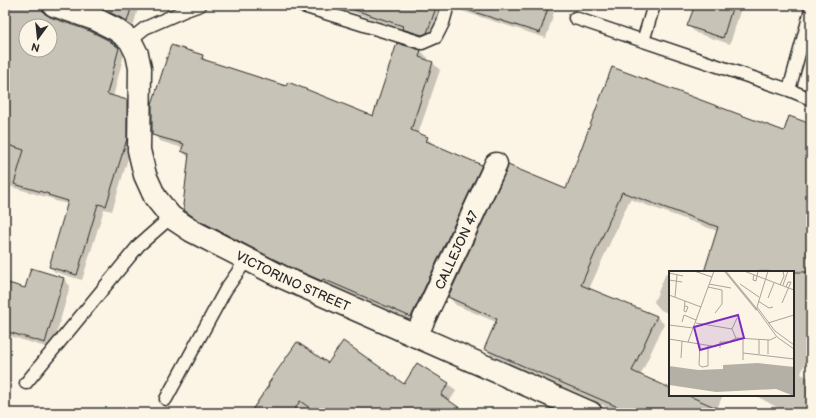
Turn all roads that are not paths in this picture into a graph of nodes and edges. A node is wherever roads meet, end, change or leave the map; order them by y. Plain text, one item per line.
1 (54, 5) edge
2 (200, 5) edge
3 (300, 5) edge
4 (448, 5) edge
5 (654, 5) edge
6 (811, 10) edge
7 (575, 18) dead end
8 (130, 40) junction
9 (643, 41) junction
10 (788, 90) junction
11 (811, 99) edge
12 (496, 164) dead end
13 (171, 217) junction
14 (247, 259) junction
15 (416, 336) junction
16 (26, 383) dead end
17 (166, 399) dead end
18 (591, 413) edge

1 - 8 street
2 - 8 lane
3 - 4 lane
5 - 9 lane
6 - 10 lane
7 - 9 lane
8 - 13 street, VICTORINO STREET
9 - 10 lane
10 - 11 lane
12 - 15 street, CALLEJON 47
13 - 14 street, VICTORINO STREET
13 - 16 lane
14 - 15 street, VICTORINO STREET
14 - 17 lane
15 - 18 street, VICTORINO STREET

